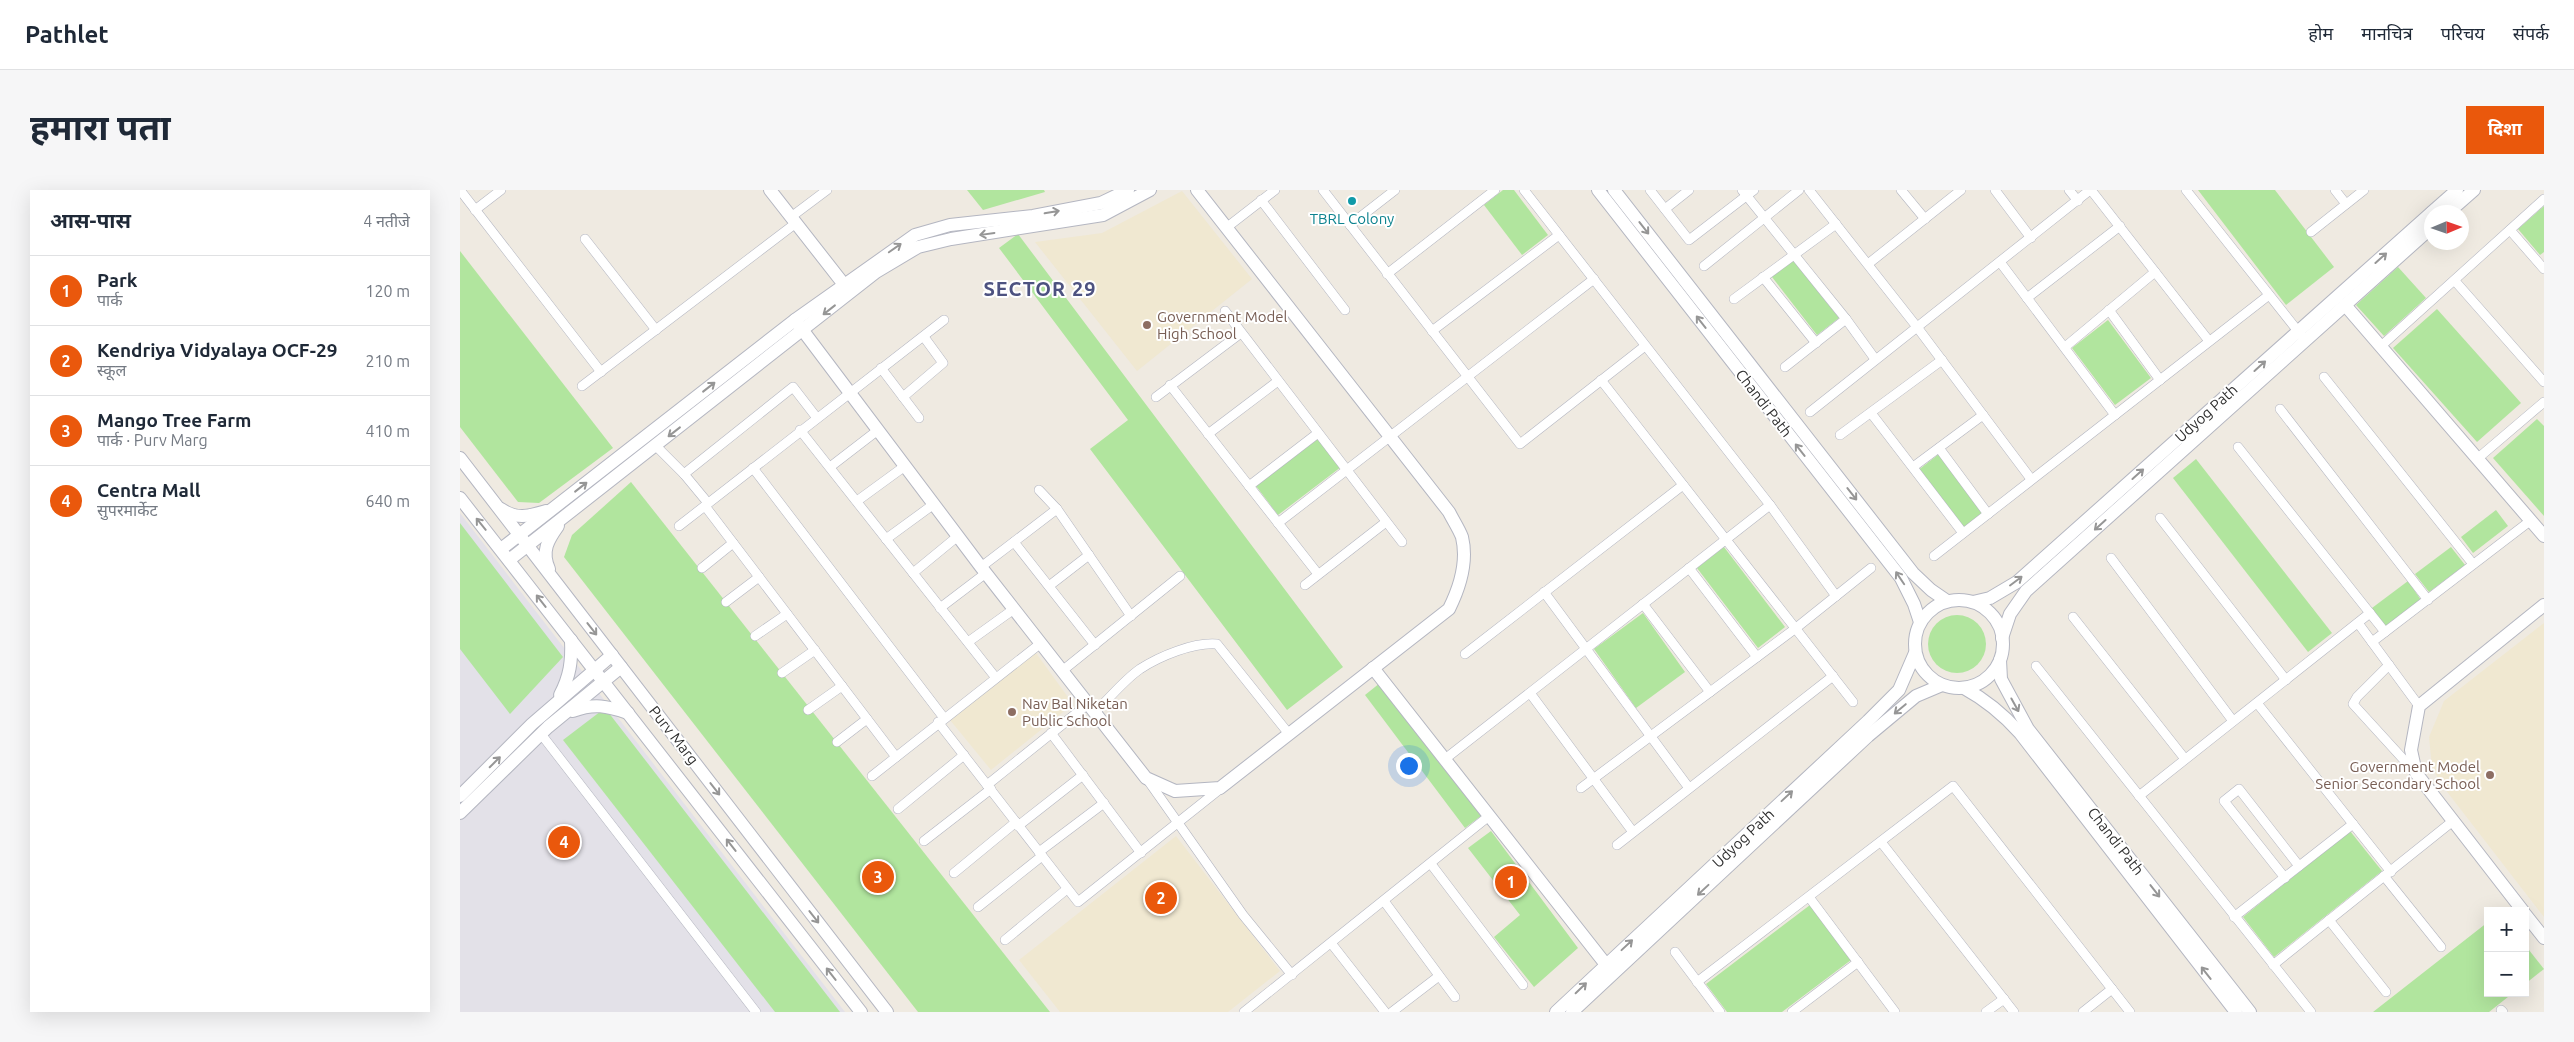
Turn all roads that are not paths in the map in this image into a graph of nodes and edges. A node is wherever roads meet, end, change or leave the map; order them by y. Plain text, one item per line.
1 (460, 190) edge
2 (501, 190) edge
3 (770, 190) edge
4 (827, 190) edge
5 (1128, 190) edge
6 (1150, 190) edge
7 (1197, 190) edge
8 (1275, 190) edge
9 (1323, 190) edge
10 (1395, 190) edge
11 (1495, 190) edge
12 (1524, 190) edge
13 (1598, 190) edge
14 (1614, 190) edge
15 (1650, 190) edge
16 (1689, 190) edge
17 (1798, 190) edge
18 (1809, 190) edge
19 (1901, 190) edge
20 (1961, 190) edge
21 (1995, 190) edge
22 (2069, 190) edge
23 (2091, 190) edge
24 (2186, 190) edge
25 (2335, 190) edge
26 (2364, 190) edge
27 (2457, 190) edge
28 (2474, 190) edge
29 (1747, 192) edge
30 (1261, 200) junction
31 (2544, 200) edge
32 (2078, 201) junction
33 (2346, 204) junction
34 (2441, 205) edge
35 (2457, 205) edge
36 (1665, 209) junction
37 (475, 210) junction
38 (1764, 218) junction
39 (1924, 219) junction
40 (794, 220) junction
41 (2424, 221) edge
42 (1836, 224) junction
43 (1350, 225) junction
44 (2120, 226) junction
45 (1226, 228) junction
46 (2510, 230) junction
47 (2311, 232) dead end
48 (1559, 235) junction
49 (2424, 235) edge
50 (2031, 238) junction
51 (585, 240) dead end
52 (1794, 254) junction
53 (2000, 262) junction
54 (1868, 264) junction
55 (1704, 266) dead end
56 (2544, 269) edge
57 (2155, 272) junction
58 (1387, 274) junction
59 (1763, 278) junction
60 (1594, 279) junction
61 (2455, 281) junction
62 (847, 288) junction
63 (2269, 295) junction
64 (2027, 298) junction
65 (1734, 299) dead end
66 (2345, 306) junction
67 (1345, 310) dead end
68 (2109, 310) junction
69 (1225, 312) dead end
70 (1846, 319) junction
71 (795, 320) junction
72 (944, 320) dead end
73 (1917, 327) junction
74 (656, 330) junction
75 (803, 330) junction
76 (1432, 331) junction
77 (1241, 333) junction
78 (2302, 336) junction
79 (924, 337) junction
80 (2209, 341) junction
81 (1816, 342) junction
82 (1646, 346) junction
83 (2380, 346) junction
84 (2064, 347) junction
85 (1875, 360) junction
86 (1942, 360) junction
87 (1785, 367) dead end
88 (881, 368) junction
89 (601, 372) junction
90 (1468, 377) junction
91 (2324, 377) dead end
92 (1601, 380) junction
93 (2160, 380) junction
94 (1278, 381) junction
95 (2544, 382) edge
96 (1170, 385) junction
97 (582, 386) dead end
98 (850, 392) junction
99 (903, 397) junction
100 (1156, 397) dead end
101 (2544, 402) edge
102 (2280, 409) dead end
103 (1810, 412) dead end
104 (1871, 413) junction
105 (1983, 415) junction
106 (2115, 415) junction
107 (817, 418) junction
108 (919, 418) dead end
109 (800, 430) junction
110 (878, 430) junction
111 (1318, 433) junction
112 (1208, 434) junction
113 (1840, 435) dead end
114 (1390, 436) junction
115 (656, 446) junction
116 (2238, 447) dead end
117 (1939, 448) junction
118 (460, 458) edge
119 (2477, 459) junction
120 (905, 466) junction
121 (830, 467) junction
122 (753, 468) junction
123 (1912, 468) junction
124 (1347, 470) junction
125 (684, 474) junction
126 (2031, 479) junction
127 (1683, 484) junction
128 (1249, 486) junction
129 (1040, 490) dead end
130 (460, 498) edge
131 (857, 501) junction
132 (934, 504) junction
133 (707, 505) junction
134 (1770, 505) junction
135 (497, 506) junction
136 (554, 508) junction
137 (1056, 510) junction
138 (1988, 514) junction
139 (564, 518) junction
140 (2160, 518) dead end
141 (2530, 521) junction
142 (1386, 522) junction
143 (1278, 523) junction
144 (679, 526) dead end
145 (1963, 533) junction
146 (520, 535) junction
147 (958, 536) junction
148 (2544, 536) edge
149 (886, 539) junction
150 (1726, 539) junction
151 (1014, 542) junction
152 (1402, 542) dead end
153 (733, 543) junction
154 (528, 545) junction
155 (501, 549) junction
156 (1089, 555) junction
157 (1934, 556) dead end
158 (2111, 558) dead end
159 (509, 560) junction
160 (2473, 564) junction
161 (702, 568) dead end
162 (1689, 568) junction
163 (1871, 568) dead end
164 (984, 570) junction
165 (913, 573) junction
166 (1318, 574) junction
167 (1180, 576) dead end
168 (552, 577) junction
169 (759, 577) junction
170 (1305, 585) dead end
171 (1049, 586) junction
172 (1544, 592) junction
173 (1836, 596) junction
174 (2428, 600) junction
175 (1947, 601) junction
176 (726, 602) dead end
177 (1973, 602) junction
178 (1643, 604) junction
179 (2544, 605) edge
180 (940, 608) junction
181 (1014, 609) junction
182 (2370, 613) junction
183 (787, 614) junction
184 (1131, 616) junction
185 (2073, 617) dead end
186 (1920, 622) junction
187 (2358, 623) junction
188 (1796, 628) junction
189 (2385, 632) junction
190 (755, 636) dead end
191 (2002, 638) junction
192 (571, 640) junction
193 (968, 642) junction
194 (2372, 642) junction
195 (1041, 643) junction
196 (1095, 645) junction
197 (1586, 649) junction
198 (815, 650) junction
199 (1915, 653) junction
200 (1465, 654) dead end
201 (612, 655) junction
202 (1757, 657) junction
203 (2000, 660) junction
204 (2389, 665) junction
205 (2036, 666) dead end
206 (621, 667) junction
207 (1373, 668) junction
208 (594, 669) junction
209 (1062, 671) junction
210 (782, 673) dead end
211 (1833, 676) junction
212 (996, 678) junction
213 (2286, 680) junction
214 (603, 682) junction
215 (1942, 685) junction
216 (842, 686) junction
217 (1964, 688) junction
218 (1710, 692) junction
219 (1530, 693) junction
220 (557, 701) junction
221 (1854, 702) dead end
222 (2257, 703) junction
223 (2419, 706) junction
224 (1091, 708) junction
225 (808, 710) dead end
226 (628, 713) junction
227 (565, 714) junction
228 (867, 719) junction
229 (941, 720) junction
230 (2233, 721) junction
231 (1051, 733) junction
232 (541, 734) junction
233 (1289, 734) junction
234 (1651, 736) junction
235 (837, 742) dead end
236 (964, 755) junction
237 (896, 756) junction
238 (1445, 759) junction
239 (2185, 760) junction
240 (2416, 773) junction
241 (1083, 775) junction
242 (872, 776) dead end
243 (1146, 778) junction
244 (1594, 779) junction
245 (989, 787) junction
246 (1220, 788) junction
247 (1580, 788) dead end
248 (1689, 788) junction
249 (460, 796) edge
250 (2139, 796) junction
251 (1104, 803) junction
252 (898, 809) dead end
253 (460, 813) edge
254 (1489, 816) junction
255 (2453, 821) junction
256 (1178, 823) junction
257 (1017, 824) junction
258 (2353, 824) junction
259 (1633, 832) junction
260 (924, 841) dead end
261 (1881, 842) junction
262 (1617, 845) dead end
263 (1141, 853) junction
264 (1041, 854) junction
265 (1430, 864) junction
266 (2299, 866) junction
267 (954, 873) dead end
268 (2388, 874) junction
269 (2285, 878) junction
270 (1067, 889) junction
271 (1809, 897) junction
272 (1384, 901) junction
273 (978, 907) dead end
274 (2520, 907) edge
275 (2234, 916) junction
276 (2529, 919) edge
277 (2329, 920) junction
278 (2544, 938) edge
279 (1005, 940) dead end
280 (1330, 943) junction
281 (2441, 947) dead end
282 (1675, 952) dead end
283 (1858, 962) junction
284 (2273, 965) junction
285 (1609, 969) junction
286 (1292, 975) junction
287 (1439, 976) junction
288 (1698, 982) junction
289 (1523, 985) dead end
290 (2112, 989) junction
291 (2386, 992) dead end
292 (1455, 998) dead end
293 (2004, 999) junction
294 (1578, 1010) edge
295 (756, 1012) edge
296 (861, 1012) edge
297 (887, 1012) edge
298 (1244, 1012) edge
299 (1385, 1012) edge
300 (1392, 1012) edge
301 (1556, 1012) edge
302 (1720, 1012) edge
303 (1792, 1012) edge
304 (1895, 1012) edge
305 (1986, 1012) edge
306 (2014, 1012) edge
307 (2083, 1012) edge
308 (2130, 1012) edge
309 (2236, 1012) edge
310 (2250, 1012) edge
311 (2311, 1012) edge

1 - 37 street
2 - 37 street
3 - 40 main road
4 - 40 street
62 -> 5 main road
6 -> 62 main road
7 - 45 main road
8 - 30 street
9 - 43 street
10 - 43 street
11 - 58 street
12 - 48 street
186 -> 13 main road, Chandi Path
14 -> 175 main road, Chandi Path
15 - 36 street
16 - 36 street
17 - 38 street
18 - 42 street
19 - 39 street
20 - 39 street
21 - 50 street
22 - 32 street
23 - 32 street
23 - 44 street
24 - 63 street
25 - 33 street
26 - 33 street
27 - 34 main road, Udyog Path
28 - 35 main road
29 - 36 street
29 - 38 street
30 - 45 street
30 - 67 street
31 - 46 street
32 - 50 street
33 - 47 street
37 - 89 street
38 - 52 street
38 - 55 street
39 - 54 street
40 - 62 main road
40 - 74 street
78 -> 41 main road, Udyog Path
42 - 52 street
42 - 54 street
43 - 58 street
44 - 57 street
44 - 64 street
45 - 114 main road
46 - 56 street
46 - 61 street
48 - 60 street
48 - 76 street
49 - 66 main road, Udyog Path
50 - 53 street
51 - 74 street
52 - 59 street
52 - 70 street
53 - 64 street
53 - 73 street
54 - 73 street
57 - 68 street
57 - 80 street
58 - 76 street
59 - 65 street
59 - 81 street
60 - 82 street
60 - 90 street
61 - 83 street
61 - 95 street
62 - 71 main road
62 -> 75 main road
63 - 78 street
63 - 80 street
64 - 84 street
66 - 78 main road, Udyog Path
66 - 83 main road
68 - 84 street
68 - 93 street
69 - 77 street
70 - 81 street
70 - 85 street
71 - 75 main road
136 -> 71 main road
72 - 79 street
73 - 85 street
73 - 86 street
74 - 89 street
75 - 98 main road
75 -> 115 main road
76 - 90 street
77 - 94 street
77 - 96 street
177 -> 78 main road, Udyog Path
78 -> 191 main road, Udyog Path
79 - 88 street
79 - 99 street
80 - 93 street
81 - 87 street
82 - 92 street
82 - 134 street
83 - 119 main road
84 - 106 street
85 - 103 street
86 - 104 street
86 - 105 street
88 - 98 street
88 - 99 street
89 - 97 street
90 - 92 street
90 - 114 street
91 - 160 street
92 - 127 street
93 - 106 street
94 - 111 street
94 - 112 street
96 - 100 street
96 - 112 street
98 - 107 street
98 - 110 main road
99 - 108 street
101 - 119 street
102 - 174 street
104 - 113 street
104 - 123 street
105 - 117 street
105 - 126 street
106 - 126 street
107 - 109 street
107 - 125 street
109 - 121 street
109 - 122 street
110 - 120 main road
110 - 121 street
111 - 124 street
111 - 128 street
112 - 128 street
114 - 124 street
114 - 207 main road
115 - 125 street
115 - 139 main road
116 - 182 street
117 - 123 street
117 - 138 street
118 - 135 main road, Purv Marg
119 - 141 main road
120 - 131 street
120 - 132 main road
121 - 131 street
122 - 133 street
122 - 229 street
123 - 145 street
124 - 142 street
124 - 143 street
125 - 133 street
126 - 138 street
127 - 150 street
127 - 172 street
128 - 143 street
129 - 137 street
155 -> 130 main road, Purv Marg
131 - 149 street
132 - 147 main road
132 - 149 street
133 - 144 street
133 - 153 street
134 - 150 street
134 - 173 street
135 - 136 main road
135 - 146 main road, Purv Marg
136 - 146 main road
137 - 151 street
137 - 156 street
138 - 145 street
139 - 154 main road
139 - 168 main road
140 - 213 street
141 - 148 main road
141 - 160 street
142 - 152 street
142 - 166 street
143 - 166 street
145 - 157 street
146 - 154 main road, Purv Marg
146 - 155 main road
147 - 164 main road
147 - 165 street
149 - 165 street
150 - 162 street
150 - 188 street
151 - 164 street
151 - 171 street
153 - 161 street
153 - 169 street
154 - 159 main road
154 - 168 main road, Purv Marg
155 - 159 main road, Purv Marg
156 - 171 street
156 - 184 street
158 - 230 street
192 -> 159 main road, Purv Marg
160 - 174 street
162 - 178 street
162 - 202 street
163 - 173 street
164 - 180 street
164 - 181 main road
165 - 180 street
166 - 170 street
167 - 184 street
168 -> 201 main road, Purv Marg
169 - 176 street
169 - 183 street
171 - 196 street
172 - 197 street
172 - 200 street
173 - 188 street
174 - 189 street
175 - 177 main road
175 - 186 main road
177 - 191 main road
178 - 197 street
178 - 218 street
179 - 223 main road
180 - 193 street
181 - 193 street
181 - 195 main road
182 - 187 street
182 - 189 street
183 - 190 street
183 - 198 street
184 - 196 street
185 - 239 street
186 - 199 main road
187 - 194 street
187 - 213 street
188 - 202 street
188 - 211 street
189 - 194 street
191 - 203 main road
192 - 208 main road, Purv Marg
192 - 220 main road
193 - 212 street
194 - 204 street
195 - 209 main road
195 - 212 street
196 - 209 street
197 - 219 street
197 - 234 street
198 - 210 street
198 - 216 street
199 - 215 main road
285 -> 199 main road, Udyog Path
201 - 206 main road, Purv Marg
201 - 208 main road
202 - 218 street
203 - 217 main road
203 -> 310 main road, Chandi Path
204 - 223 street
204 - 240 street
205 - 250 street
206 - 214 main road
206 -> 297 main road, Purv Marg
207 - 233 main road
207 - 238 main road
208 - 214 main road, Purv Marg
208 - 220 main road
209 - 224 main road
211 - 221 street
211 - 248 street
212 - 229 street
213 - 222 street
214 - 226 main road, Purv Marg
214 - 227 main road
215 - 217 main road
215 -> 285 main road, Udyog Path
216 - 225 street
216 - 228 street
309 -> 217 main road, Chandi Path
218 - 234 street
219 - 238 street
219 - 244 street
249 -> 220 main road
222 - 230 street
222 - 258 street
223 - 240 main road
224 - 231 street
224 - 233 street
224 - 243 main road
226 - 227 main road
296 -> 226 main road, Purv Marg
227 - 232 main road
228 - 235 street
228 - 237 street
229 - 236 street
229 - 237 street
230 - 239 street
231 - 241 street
231 - 245 street
232 - 253 main road
232 - 295 street
233 - 246 main road
234 - 244 street
234 - 248 street
236 - 245 street
236 - 252 street
237 - 242 street
238 - 254 main road
239 - 250 street
240 - 255 main road
241 - 251 street
241 - 257 street
243 - 246 main road
243 - 256 street
244 - 247 street
244 - 259 street
245 - 257 street
245 - 260 street
246 - 256 street
248 - 259 street
250 - 275 street
251 - 263 street
251 - 264 street
254 - 265 street
254 - 285 main road
255 - 268 street
255 - 274 main road
256 - 263 street
256 - 286 street
257 - 264 street
257 - 267 street
258 - 266 street
258 - 268 street
259 - 262 street
261 - 271 street
261 - 290 street
261 - 293 street
263 - 270 street
264 - 270 street
264 - 273 street
265 - 272 street
265 - 289 street
266 - 269 street
266 - 269 street
268 - 277 street
268 - 281 street
269 - 275 street
270 - 279 street
271 - 283 street
271 - 288 street
272 - 280 street
272 - 287 street
275 - 284 street
276 - 278 main road
277 - 284 street
277 - 291 street
280 - 286 street
280 - 299 street
282 - 288 street
283 - 303 street
283 - 304 street
284 - 311 street
285 - 294 main road, Udyog Path
301 -> 285 main road, Udyog Path
286 - 298 street
287 - 292 street
287 - 300 street
288 - 302 street
290 - 307 street
290 - 308 street
293 - 305 street
293 - 306 street

